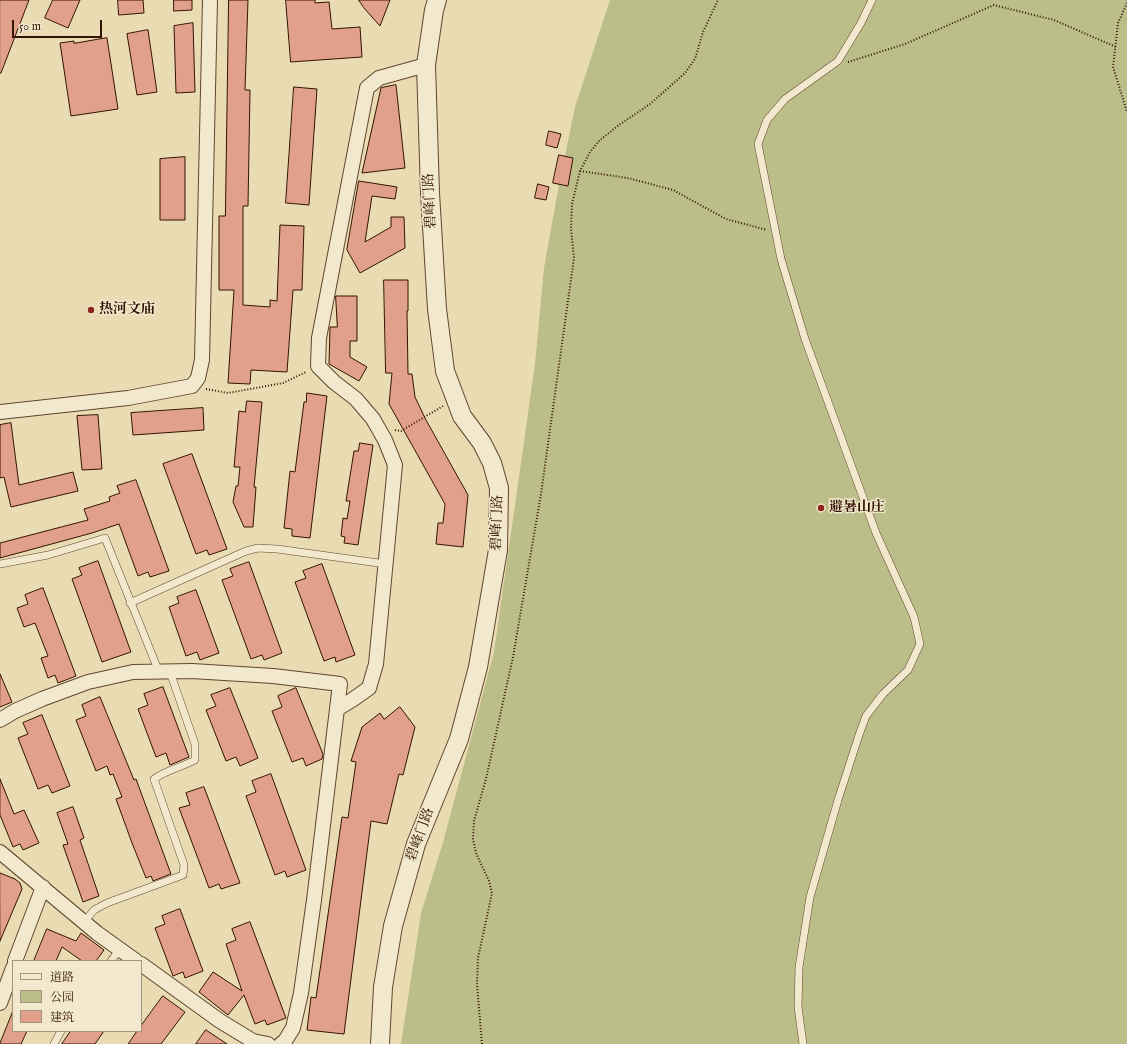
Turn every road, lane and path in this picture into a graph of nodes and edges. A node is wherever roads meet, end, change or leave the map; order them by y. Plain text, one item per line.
1 (210, 0) edge
2 (438, 0) edge
3 (718, 0) edge
4 (872, 0) edge
5 (1127, 3) edge
6 (1116, 47) junction
7 (426, 65) junction
8 (828, 68) junction
9 (1127, 112) edge
10 (580, 171) junction
11 (776, 232) junction
12 (318, 366) junction
13 (192, 386) junction
14 (455, 398) junction
15 (0, 412) edge
16 (390, 429) dead end
17 (0, 564) edge
18 (386, 564) junction
19 (130, 603) junction
20 (164, 672) junction
21 (337, 708) junction
22 (0, 720) edge
23 (0, 852) edge
24 (43, 887) junction
25 (84, 922) junction
26 (120, 949) junction
27 (15, 960) edge
28 (112, 960) edge
29 (135, 960) edge
30 (142, 965) edge
31 (12, 971) edge
32 (0, 1003) edge
33 (60, 1032) edge
34 (286, 1042) edge
35 (54, 1044) edge
36 (268, 1044) edge
37 (380, 1044) edge
38 (482, 1044) edge
39 (803, 1044) edge

1 - 13 street
2 - 7 street, 碧峰门路
3 - 10 path
4 - 8 lane
5 - 6 path
6 - 8 path
6 - 9 path
7 - 12 street
7 - 14 street, 碧峰门路
8 - 11 lane
10 - 11 path
10 - 38 path
11 - 39 lane
12 - 13 path
12 - 18 street
13 - 15 street
14 - 16 path
14 - 37 street, 碧峰门路
17 - 19 lane
18 - 19 lane
18 - 21 street
19 - 20 lane
20 - 21 street
20 - 22 street
20 - 25 lane
21 - 34 street
23 - 24 street
24 - 25 street
24 - 27 street
25 - 26 street
26 - 28 lane
26 - 29 street
30 - 36 street
31 - 32 street
33 - 35 lane

